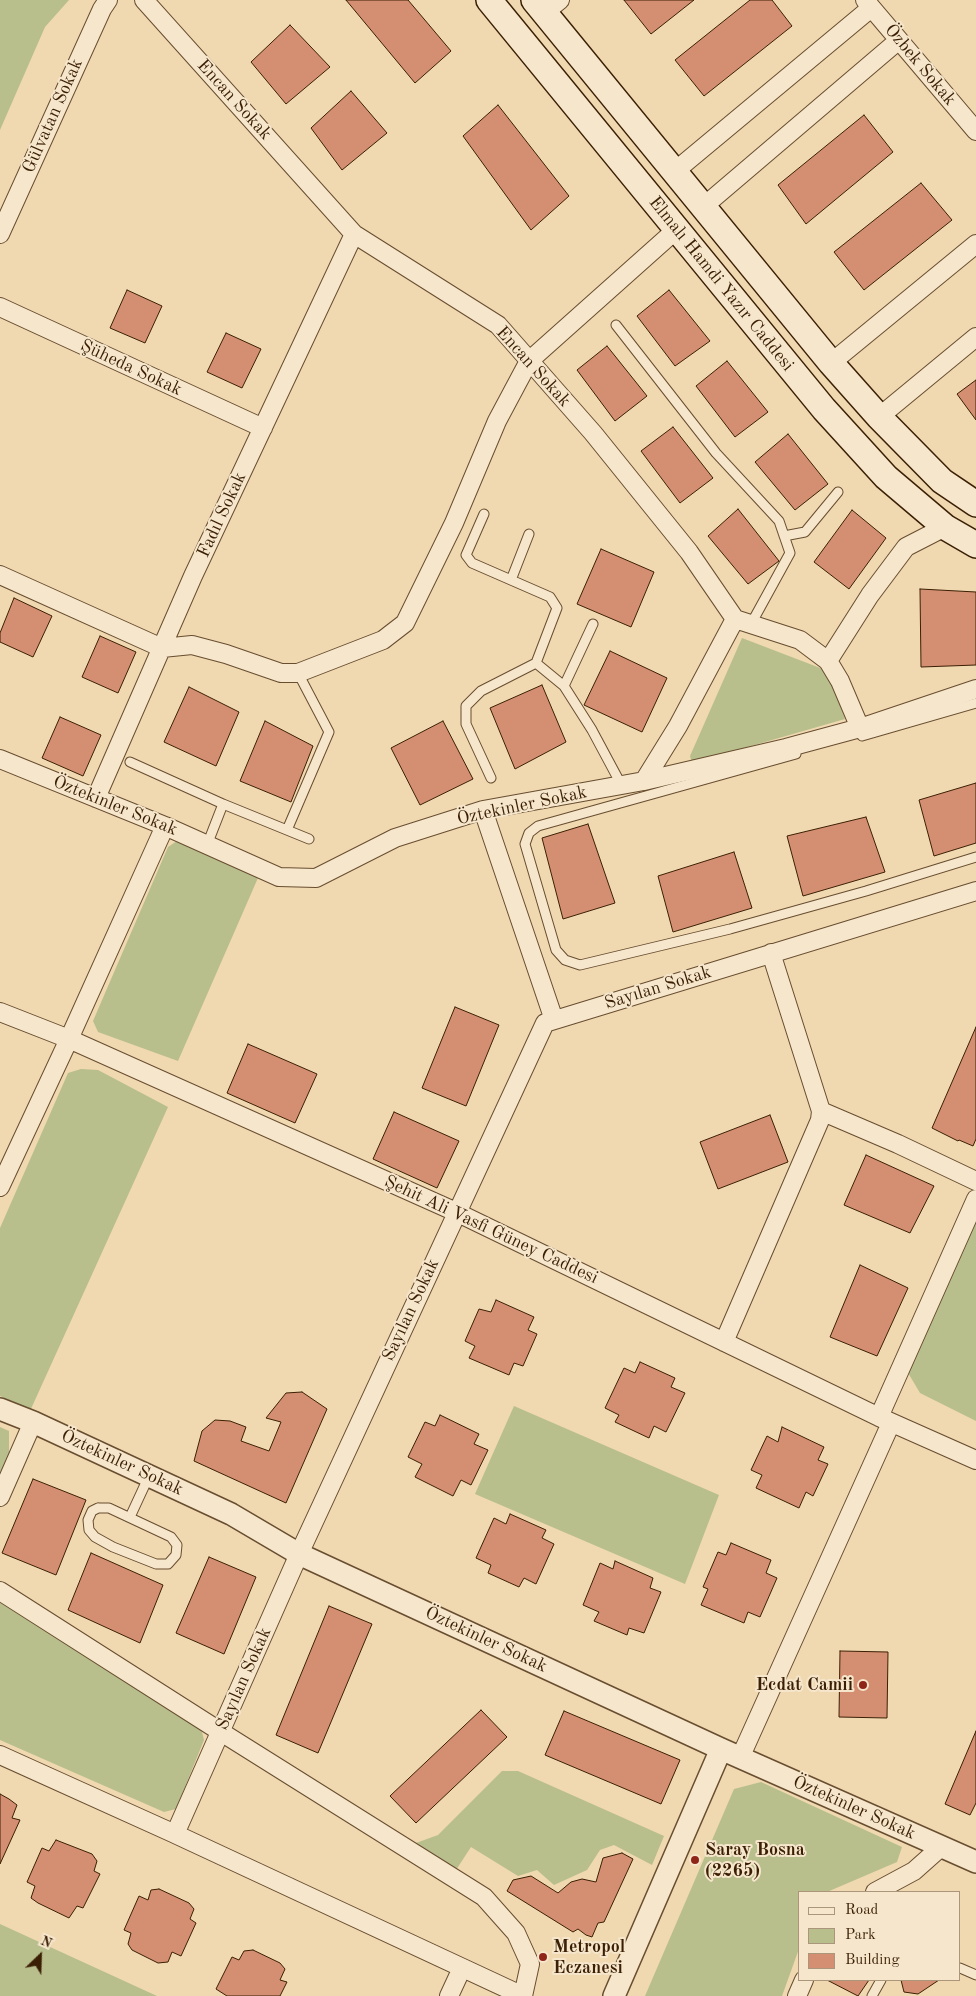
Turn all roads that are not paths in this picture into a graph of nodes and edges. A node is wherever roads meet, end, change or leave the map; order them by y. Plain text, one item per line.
1 (108, 0) edge
2 (144, 0) edge
3 (489, 0) edge
4 (546, 4) edge
5 (868, 4) edge
6 (898, 40) junction
7 (976, 131) edge
8 (674, 172) junction
9 (703, 207) junction
10 (676, 229) junction
11 (0, 234) edge
12 (354, 234) junction
13 (976, 244) edge
14 (0, 307) edge
15 (616, 325) dead end
16 (976, 337) edge
17 (529, 361) junction
18 (831, 363) junction
19 (879, 417) junction
20 (263, 428) junction
21 (838, 492) dead end
22 (976, 504) edge
23 (484, 514) dead end
24 (945, 527) junction
25 (529, 534) dead end
26 (784, 536) junction
27 (976, 545) edge
28 (0, 575) edge
29 (511, 580) junction
30 (743, 621) junction
31 (592, 624) dead end
32 (162, 648) junction
33 (828, 661) junction
34 (536, 663) junction
35 (298, 673) junction
36 (564, 686) junction
37 (976, 689) edge
38 (976, 703) edge
39 (860, 728) junction
40 (0, 758) edge
41 (130, 762) dead end
42 (491, 778) dead end
43 (644, 781) junction
44 (622, 786) junction
45 (96, 798) junction
46 (223, 804) junction
47 (483, 810) junction
48 (165, 826) junction
49 (287, 830) junction
50 (309, 839) dead end
51 (207, 845) junction
52 (976, 856) edge
53 (976, 891) edge
54 (771, 953) junction
55 (0, 1012) edge
56 (554, 1020) junction
57 (69, 1040) junction
58 (821, 1111) junction
59 (976, 1181) edge
60 (0, 1187) edge
61 (976, 1199) edge
62 (456, 1212) junction
63 (724, 1342) junction
64 (0, 1409) edge
65 (885, 1420) junction
66 (33, 1422) junction
67 (976, 1460) edge
68 (149, 1476) junction
69 (0, 1497) edge
70 (130, 1517) junction
71 (300, 1554) junction
72 (0, 1591) edge
73 (221, 1732) junction
74 (721, 1749) junction
75 (0, 1755) edge
76 (740, 1758) junction
77 (175, 1834) junction
78 (940, 1847) junction
79 (976, 1862) edge
80 (876, 1891) edge
81 (462, 1968) junction
82 (961, 1968) edge
83 (976, 1975) edge
84 (804, 1981) edge
85 (880, 1981) edge
86 (449, 1996) edge
87 (523, 1996) edge
88 (614, 1996) edge
89 (797, 1996) edge
90 (872, 1996) edge

1 - 11 street, Gülvatan Sokak
2 - 12 street, Encan Sokak
3 - 10 main road, Elmalı Hamdi Yazır Caddesi
4 - 8 main road, Elmalı Hamdi Yazır Caddesi
5 - 6 street, Özbek Sokak
5 - 8 street
6 - 7 street, Özbek Sokak
6 - 9 street
8 - 9 main road, Elmalı Hamdi Yazır Caddesi
9 - 18 main road, Elmalı Hamdi Yazır Caddesi
10 - 17 street
10 - 24 main road, Elmalı Hamdi Yazır Caddesi
12 - 17 street, Encan Sokak
12 - 20 street, Fadıl Sokak
13 - 18 street
14 - 20 street, Şüheda Sokak
15 - 26 lane
16 - 19 street
17 - 30 street, Encan Sokak
17 - 35 street
18 - 19 main road, Elmalı Hamdi Yazır Caddesi
19 - 22 main road, Elmalı Hamdi Yazır Caddesi
20 - 32 street, Fadıl Sokak
21 - 26 lane
23 - 29 lane
24 - 27 main road, Elmalı Hamdi Yazır Caddesi
24 - 33 street
25 - 29 lane
26 - 30 lane
28 - 32 street
29 - 34 lane
30 - 33 street
30 - 43 street
31 - 36 lane
32 - 35 street
32 - 45 street, Fadıl Sokak
33 - 39 street
34 - 36 lane
34 - 42 lane
35 - 49 lane
36 - 44 lane
37 - 39 street, Öztekinler Sokak
38 - 52 lane
39 - 43 street, Öztekinler Sokak
40 - 45 street, Öztekinler Sokak
41 - 46 lane
43 - 44 street, Öztekinler Sokak
44 - 47 street, Öztekinler Sokak
45 - 48 street, Öztekinler Sokak
46 - 49 lane
46 - 51 lane
47 - 51 street, Öztekinler Sokak
47 - 56 street
48 - 51 street, Öztekinler Sokak
48 - 57 street
49 - 50 lane
53 - 54 street, Sayılan Sokak
54 - 56 street, Sayılan Sokak
54 - 58 street
55 - 57 street, Şehit Ali Vasfi Güney Caddesi
56 - 62 street, Sayılan Sokak
57 - 60 street
57 - 62 street, Şehit Ali Vasfi Güney Caddesi
58 - 59 street
58 - 63 street
61 - 65 street
62 - 63 street, Şehit Ali Vasfi Güney Caddesi
62 - 71 street, Sayılan Sokak
63 - 65 street, Şehit Ali Vasfi Güney Caddesi
64 - 66 street, Öztekinler Sokak
65 - 67 street, Şehit Ali Vasfi Güney Caddesi
65 - 76 street
66 - 68 street, Öztekinler Sokak
66 - 69 street
68 - 70 lane
68 - 71 street, Öztekinler Sokak
70 - 70 lane
71 - 73 street, Sayılan Sokak
71 - 74 street, Öztekinler Sokak
72 - 73 street
73 - 77 street, Sayılan Sokak
73 - 87 street
74 - 76 street, Öztekinler Sokak
74 - 88 street
75 - 77 street
76 - 78 street, Öztekinler Sokak
77 - 81 street
78 - 79 street, Öztekinler Sokak
78 - 80 street
81 - 86 street
81 - 87 street
82 - 83 lane
84 - 89 street
85 - 90 lane

